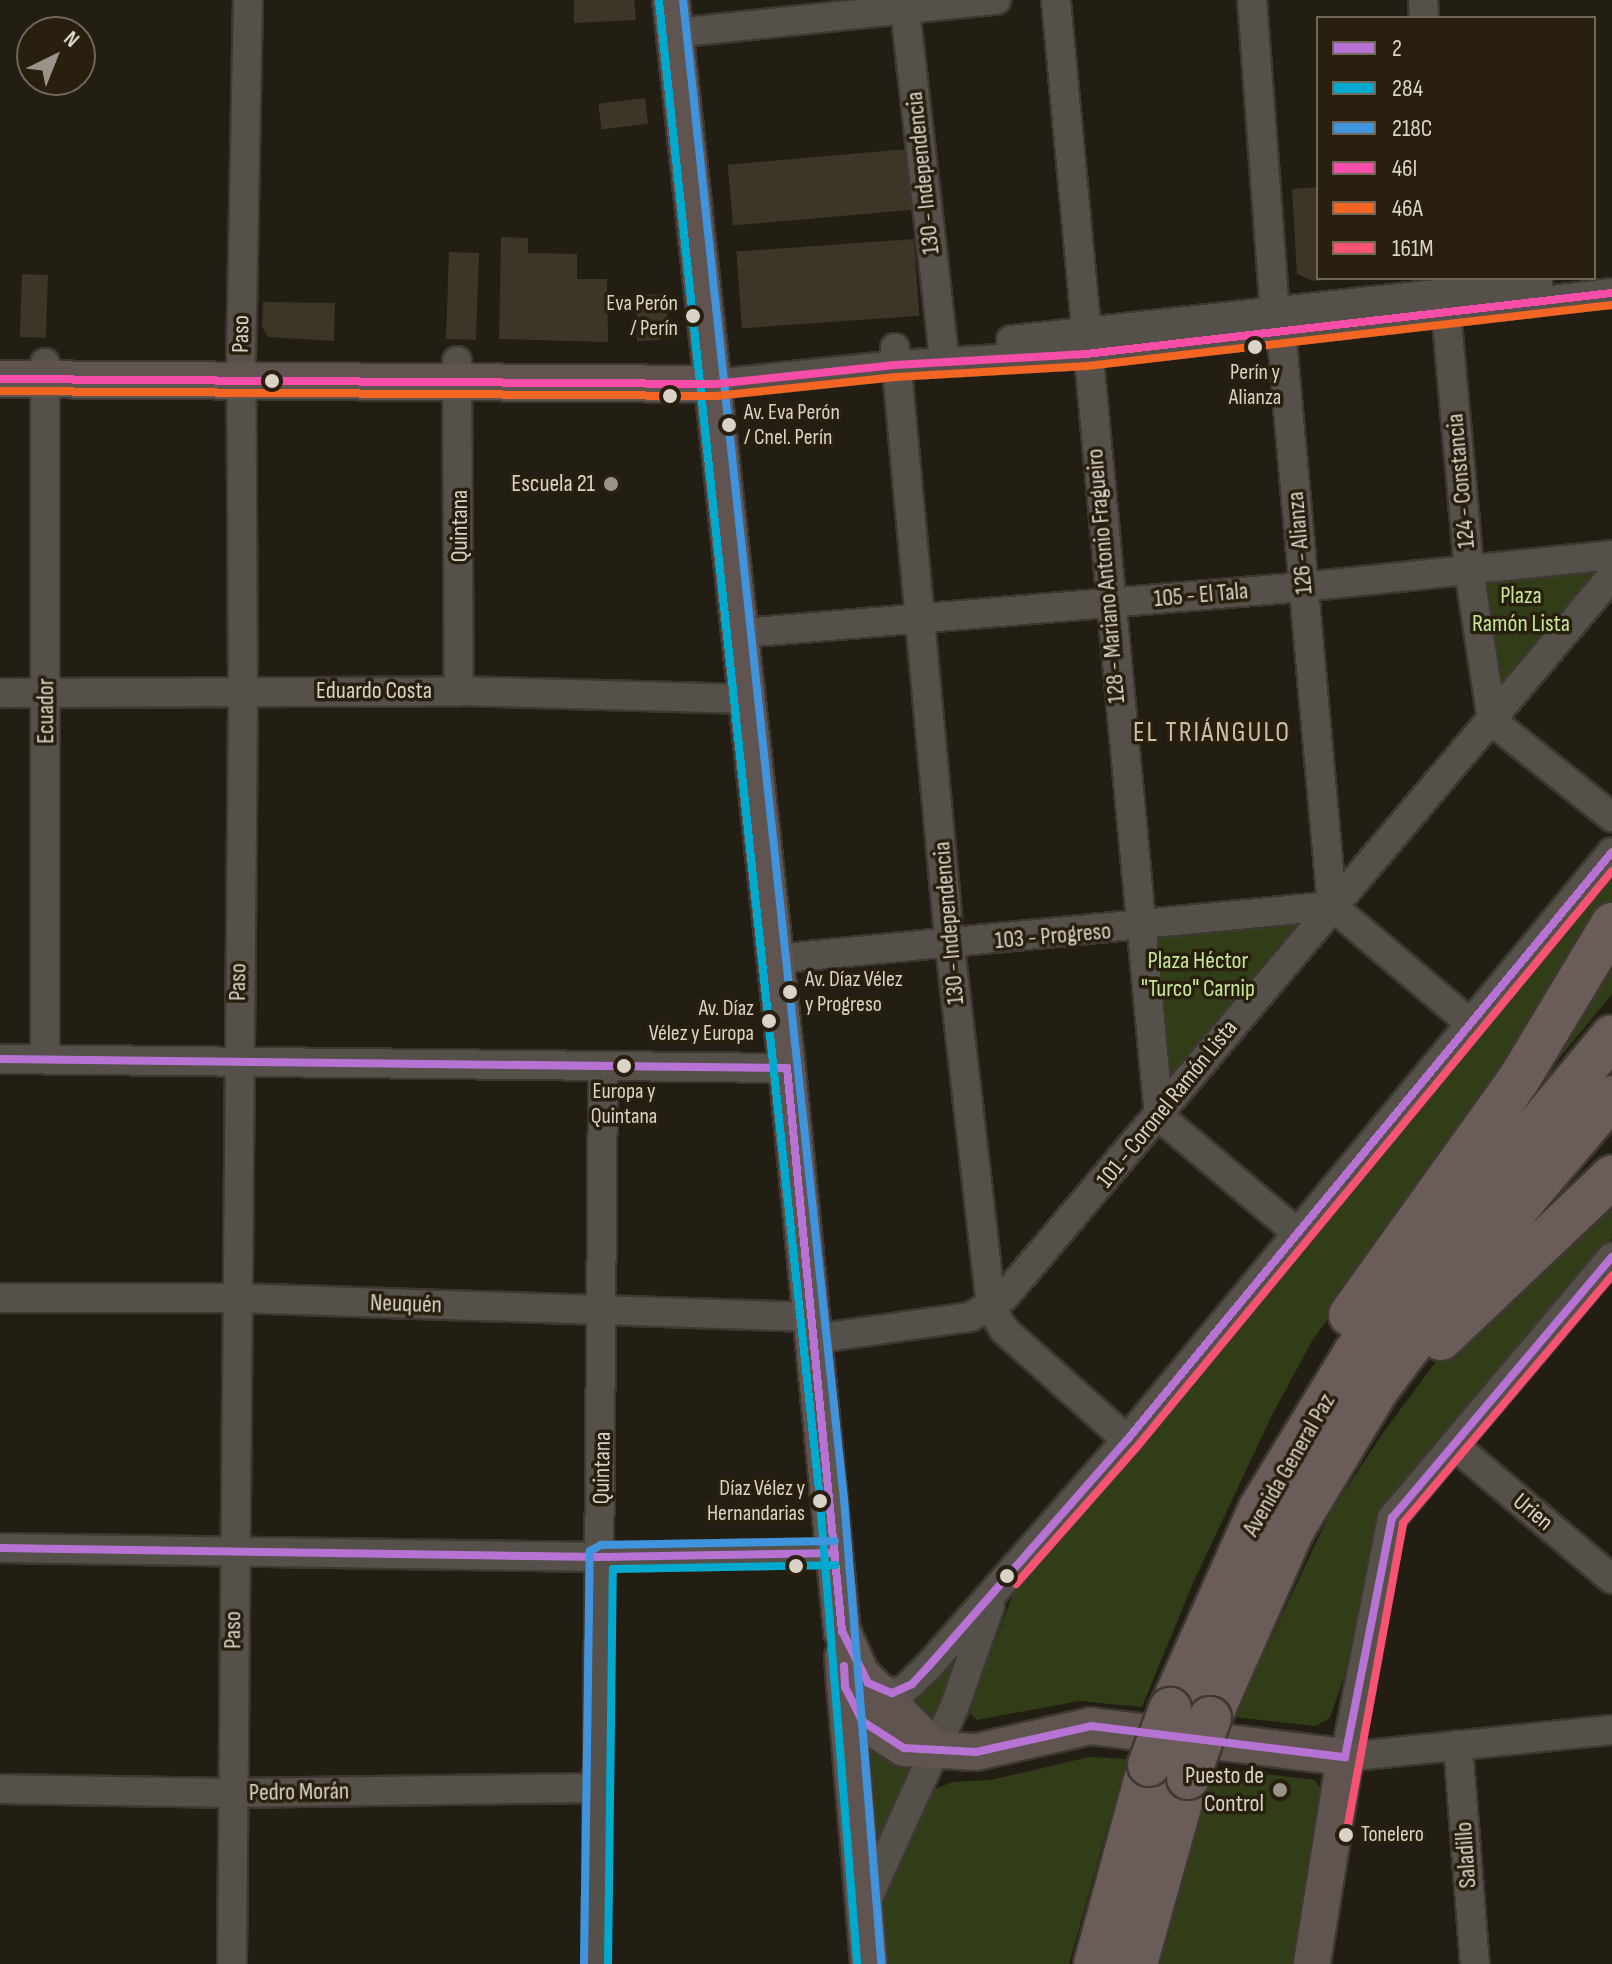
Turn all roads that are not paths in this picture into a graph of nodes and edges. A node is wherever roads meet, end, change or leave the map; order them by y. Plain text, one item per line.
1 (248, 0) edge
2 (996, 0) edge
3 (1056, 0) edge
4 (1252, 0) edge
5 (904, 4) edge
6 (673, 16) edge
7 (1605, 286) edge
8 (1445, 296) edge
9 (1276, 323) junction
10 (1085, 344) junction
11 (943, 347) junction
12 (895, 357) junction
13 (0, 362) edge
14 (459, 370) junction
15 (45, 371) junction
16 (241, 372) junction
17 (714, 376) junction
18 (0, 379) edge
19 (1612, 555) edge
20 (1469, 570) junction
21 (1612, 576) edge
22 (1303, 587) junction
23 (1107, 603) junction
24 (923, 617) junction
25 (742, 633) junction
26 (243, 691) junction
27 (459, 691) junction
28 (0, 693) edge
29 (46, 694) junction
30 (748, 699) junction
31 (1492, 721) junction
32 (1612, 817) edge
33 (1612, 852) edge
34 (1332, 906) junction
35 (1612, 924) edge
36 (1140, 928) junction
37 (950, 946) junction
38 (774, 959) junction
39 (1470, 1023) junction
40 (1612, 1036) edge
41 (0, 1059) edge
42 (45, 1059) junction
43 (237, 1063) junction
44 (603, 1068) junction
45 (787, 1068) junction
46 (1612, 1097) edge
47 (1159, 1116) junction
48 (1612, 1177) edge
49 (1295, 1231) junction
50 (1612, 1257) edge
51 (0, 1298) edge
52 (237, 1298) junction
53 (991, 1308) junction
54 (604, 1311) junction
55 (812, 1328) junction
56 (1127, 1440) junction
57 (1454, 1445) junction
58 (1276, 1520) junction
59 (0, 1548) edge
60 (835, 1553) junction
61 (234, 1555) junction
62 (601, 1557) junction
63 (1610, 1575) edge
64 (996, 1590) junction
65 (857, 1685) junction
66 (1612, 1730) edge
67 (1458, 1745) junction
68 (935, 1749) junction
69 (1345, 1757) junction
70 (598, 1788) junction
71 (0, 1789) edge
72 (232, 1793) junction
73 (864, 1908) junction
74 (1095, 1961) edge
75 (232, 1964) edge
76 (596, 1964) edge
77 (869, 1964) edge
78 (1136, 1964) edge
79 (1312, 1964) edge
80 (1475, 1964) edge

1 - 16 street, Paso
2 - 5 street
3 - 10 street, 128 - Mariano Antonio Fragueiro
4 - 9 street, 126 - Alianza
5 - 6 street
5 - 11 street, 130 - Independencia
6 - 17 main road
7 - 8 street
8 - 9 street
8 - 20 street, 124 - Constancia
9 - 10 street
9 - 22 street, 126 - Alianza
10 - 11 street
10 - 12 street
10 - 23 street, 128 - Mariano Antonio Fragueiro
11 - 12 street
12 - 17 street
12 - 24 street, 130 - Independencia
13 - 15 main road
14 - 16 main road
14 - 17 main road
14 - 27 street, Quintana
15 - 16 main road
15 - 18 main road
15 - 29 street, Ecuador
16 - 26 street, Paso
17 - 25 main road
19 - 20 street, 105 - El Tala
20 - 22 street, 105 - El Tala
20 - 31 street, 124 - Constancia
21 - 31 street, 101 - Coronel Ramón Lista
22 - 23 street, 105 - El Tala
22 - 34 street, 126 - Alianza
23 - 24 street, 105 - El Tala
23 - 36 street, 128 - Mariano Antonio Fragueiro
24 - 25 street, 105 - El Tala
24 - 37 street, 130 - Independencia
25 - 30 main road
26 - 27 street, Eduardo Costa
26 - 29 street, Eduardo Costa
26 - 43 street, Paso
27 - 30 street, Eduardo Costa
28 - 29 street, Eduardo Costa
29 - 42 street, Ecuador
30 - 38 main road
31 - 32 street
31 - 34 street, 101 - Coronel Ramón Lista
33 - 39 street
34 - 36 street, 103 - Progreso
34 - 39 street
34 - 47 street, 101 - Coronel Ramón Lista
35 - 58 highway
36 - 37 street, 103 - Progreso
36 - 47 street, 128 - Mariano Antonio Fragueiro
37 - 38 street, 103 - Progreso
37 - 53 street, 130 - Independencia
38 - 45 main road
39 - 49 street
40 - 58 highway, Avenida General Paz
41 - 42 street
42 - 43 street
43 - 44 street
43 - 52 street, Paso
44 - 45 street
44 - 54 street, Quintana
45 - 55 main road
46 - 58 highway, Avenida General Paz
47 - 49 street
47 - 53 street, 101 - Coronel Ramón Lista
48 - 58 highway
49 - 56 street
50 - 57 street
51 - 52 street, Neuquén
52 - 54 street, Neuquén
52 - 61 street, Paso
53 - 55 street
53 - 56 street
54 - 55 street, Neuquén
54 - 62 street, Quintana
55 - 60 main road
56 - 64 street
57 - 63 street, Urien
57 - 69 street
58 - 74 highway, Avenida General Paz, bridge
58 - 78 highway, Avenida General Paz, bridge
59 - 61 street
60 - 62 street
60 - 65 main road
61 - 62 street
61 - 72 street, Paso
62 - 70 street, Quintana
64 - 65 street
64 - 68 street
65 - 68 main road
65 - 73 main road
66 - 67 street
67 - 69 street
67 - 80 street, Saladillo
68 - 69 main road
68 - 73 street
69 - 79 main road
70 - 72 street, Pedro Morán
70 - 76 street, Quintana
71 - 72 street, Pedro Morán
72 - 75 street, Paso
73 - 77 main road

